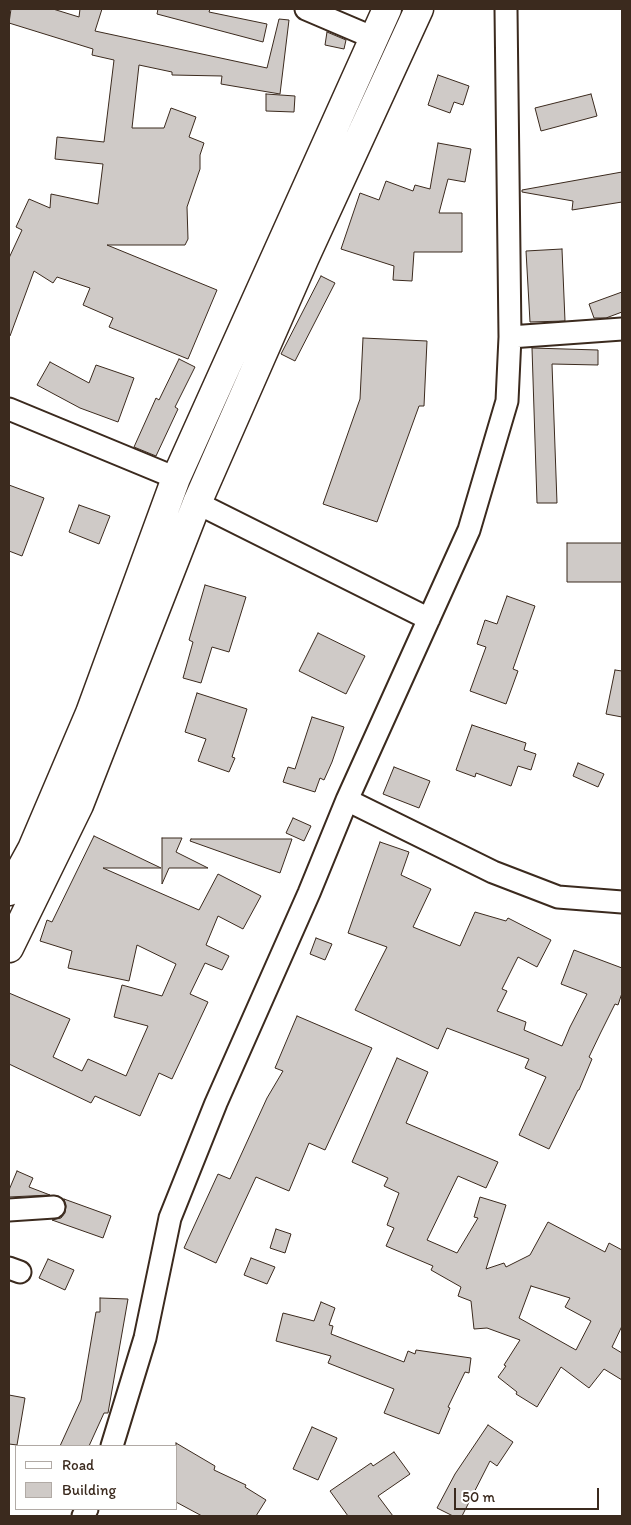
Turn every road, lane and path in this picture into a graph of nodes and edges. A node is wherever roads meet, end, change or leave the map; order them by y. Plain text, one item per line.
1 (306, 9) edge
2 (387, 9) edge
3 (420, 9) edge
4 (506, 9) edge
5 (374, 38) junction
6 (622, 329) edge
7 (510, 337) junction
8 (9, 409) edge
9 (176, 478) junction
10 (197, 503) junction
11 (429, 618) junction
12 (347, 800) junction
13 (9, 891) edge
14 (622, 902) edge
15 (9, 948) edge
16 (54, 1208) dead end
17 (9, 1210) edge
18 (112, 1445) edge

1 - 5 street
2 - 5 main road
3 - 10 main road
4 - 7 street
5 - 9 main road
6 - 7 street
7 - 11 street
8 - 9 street
9 - 13 main road
10 - 11 street
10 - 15 main road
11 - 12 street
12 - 14 street
12 - 18 street
16 - 17 street

